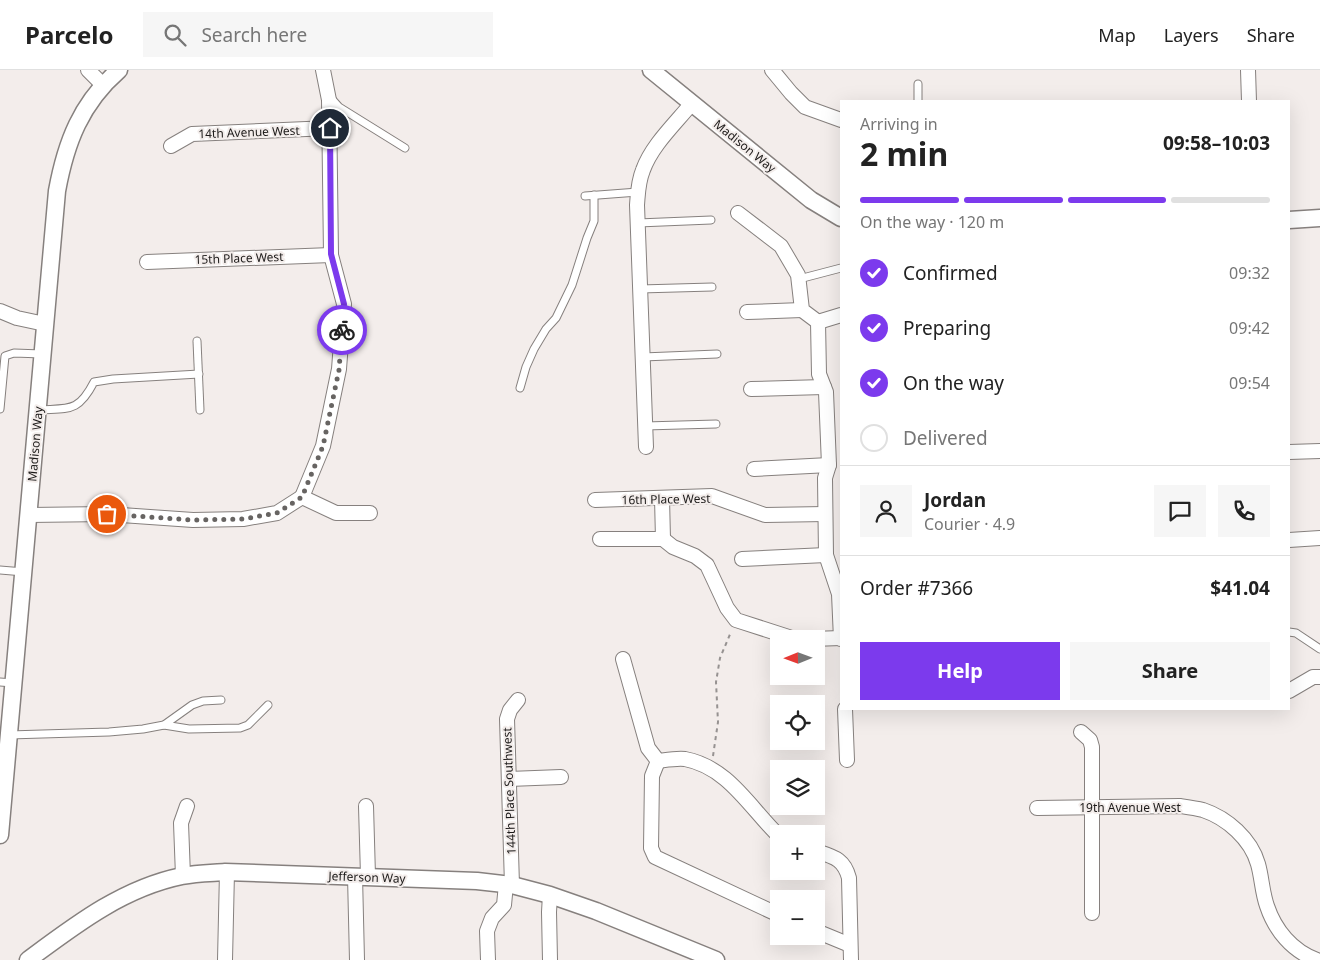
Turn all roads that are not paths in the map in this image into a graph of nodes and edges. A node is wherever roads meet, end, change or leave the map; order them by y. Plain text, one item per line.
1 (88, 70) edge
2 (120, 70) edge
3 (323, 70) edge
4 (650, 70) edge
5 (772, 70) edge
6 (1248, 70) edge
7 (918, 84) dead end
8 (103, 85) junction
9 (328, 97) junction
10 (918, 100) edge
11 (1249, 100) edge
12 (692, 103) junction
13 (840, 120) edge
14 (330, 128) junction
15 (172, 146) dead end
16 (406, 148) dead end
17 (638, 192) junction
18 (594, 195) junction
19 (585, 196) dead end
20 (738, 213) dead end
21 (840, 217) edge
22 (1320, 218) edge
23 (712, 220) dead end
24 (1290, 220) edge
25 (638, 223) junction
26 (331, 254) junction
27 (147, 262) dead end
28 (840, 268) edge
29 (798, 277) junction
30 (712, 287) dead end
31 (640, 289) junction
32 (802, 310) junction
33 (0, 311) edge
34 (747, 312) dead end
35 (840, 315) edge
36 (818, 322) junction
37 (45, 324) junction
38 (197, 341) dead end
39 (43, 354) junction
40 (717, 354) dead end
41 (643, 357) junction
42 (199, 374) junction
43 (824, 387) junction
44 (520, 388) dead end
45 (751, 389) dead end
46 (0, 409) edge
47 (38, 410) junction
48 (200, 410) dead end
49 (716, 424) dead end
50 (645, 426) junction
51 (646, 447) dead end
52 (1320, 451) edge
53 (1290, 452) edge
54 (830, 465) junction
55 (754, 468) dead end
56 (302, 497) junction
57 (662, 498) junction
58 (595, 500) dead end
59 (370, 514) dead end
60 (825, 514) junction
61 (29, 515) junction
62 (1320, 538) edge
63 (600, 539) dead end
64 (663, 539) junction
65 (1290, 540) edge
66 (826, 555) junction
67 (742, 559) dead end
68 (0, 570) edge
69 (24, 572) junction
70 (840, 616) edge
71 (770, 631) edge
72 (1290, 632) edge
73 (825, 639) edge
74 (840, 639) edge
75 (1320, 649) edge
76 (623, 659) dead end
77 (1320, 677) edge
78 (6, 682) edge
79 (1290, 690) edge
80 (221, 700) dead end
81 (518, 700) dead end
82 (268, 705) dead end
83 (845, 710) edge
84 (164, 724) junction
85 (1081, 732) dead end
86 (9, 735) junction
87 (847, 760) dead end
88 (658, 761) junction
89 (561, 777) dead end
90 (509, 779) junction
91 (186, 806) dead end
92 (366, 806) dead end
93 (1093, 807) junction
94 (1037, 808) dead end
95 (770, 826) edge
96 (0, 835) edge
97 (825, 855) edge
98 (227, 872) junction
99 (183, 876) junction
100 (361, 876) junction
101 (509, 885) junction
102 (550, 895) junction
103 (770, 911) edge
104 (1092, 913) dead end
105 (825, 935) edge
106 (850, 945) junction
107 (708, 959) edge
108 (28, 960) edge
109 (225, 960) edge
110 (358, 960) edge
111 (488, 960) edge
112 (550, 960) edge
113 (851, 960) edge
114 (1317, 960) edge

1 - 8 street
2 - 8 street, Madison Way
3 - 9 street
4 - 12 street, Madison Way
5 - 13 street
6 - 11 street
7 - 10 lane
8 - 37 street, Madison Way
9 - 14 street
9 - 16 lane
12 - 17 street
12 - 21 street, Madison Way
14 - 15 street, 14th Avenue West
14 - 26 street
17 - 18 lane
17 - 25 street
18 - 19 lane
18 - 44 lane
20 - 29 street
22 - 24 street
23 - 25 lane
25 - 31 street
26 - 27 street, 15th Place West
26 - 56 street
28 - 29 lane
29 - 32 street
30 - 31 lane
31 - 41 street
32 - 34 street
32 - 36 street
33 - 37 street
35 - 36 street
36 - 43 street
37 - 39 street, Madison Way
38 - 42 lane
39 - 46 lane
39 - 47 street, Madison Way
40 - 41 lane
41 - 50 street
42 - 47 lane
42 - 48 lane
43 - 45 street
43 - 54 street
47 - 61 street, Madison Way
49 - 50 lane
50 - 51 street
52 - 53 street
54 - 55 street
54 - 60 street
56 - 59 street
56 - 61 street
57 - 58 street, 16th Place West
57 - 60 street, 16th Place West
57 - 64 street
60 - 66 street
61 - 69 street, Madison Way
62 - 65 street
63 - 64 street
64 - 71 street
66 - 67 street
66 - 70 street
68 - 69 lane
69 - 78 street, Madison Way
72 - 75 lane
73 - 74 street
76 - 88 street
77 - 79 street
78 - 86 street, Madison Way
80 - 84 lane
81 - 90 street, 144th Place Southwest
82 - 84 lane
83 - 87 street
84 - 86 lane
85 - 93 street
86 - 96 street, Madison Way
88 - 95 street
88 - 103 street
89 - 90 street
90 - 101 street, 144th Place Southwest
91 - 99 street
92 - 100 street
93 - 94 street, 19th Avenue West
93 - 104 street
93 - 114 street, 19th Avenue West
97 - 106 street
98 - 99 street, Jefferson Way
98 - 100 street, Jefferson Way
98 - 109 street
99 - 108 street, Jefferson Way
100 - 101 street, Jefferson Way
100 - 110 street
101 - 102 street, Jefferson Way
101 - 111 street, 144th Place Southwest
102 - 107 street, Jefferson Way
102 - 112 street
105 - 106 street
106 - 113 street

